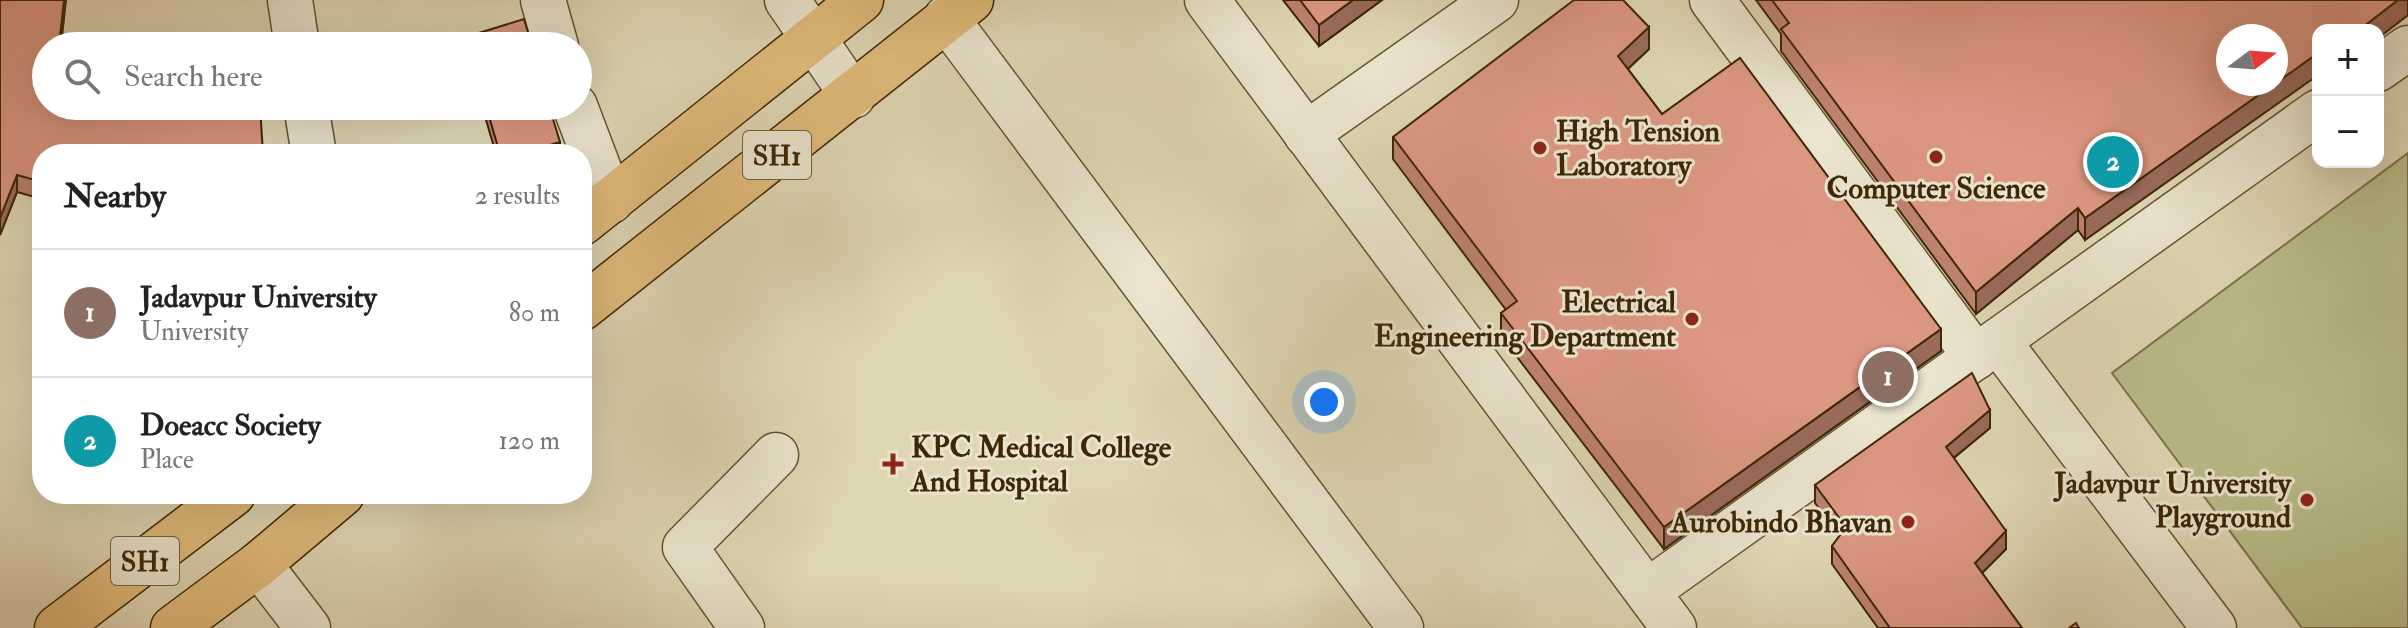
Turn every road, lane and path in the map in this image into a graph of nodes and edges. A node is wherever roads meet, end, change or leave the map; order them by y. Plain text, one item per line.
1 (290, 0) edge
2 (543, 0) edge
3 (787, 0) edge
4 (861, 0) edge
5 (1207, 0) edge
6 (1496, 0) edge
7 (1712, 0) edge
8 (958, 9) edge
9 (295, 32) edge
10 (552, 32) edge
11 (813, 37) junction
12 (2408, 48) edge
13 (2384, 65) edge
14 (853, 96) junction
15 (2312, 116) edge
16 (308, 120) edge
17 (578, 120) edge
18 (1306, 134) junction
19 (312, 144) edge
20 (583, 144) edge
21 (592, 192) edge
22 (596, 212) edge
23 (592, 300) edge
24 (1987, 349) junction
25 (776, 455) dead end
26 (220, 504) edge
27 (330, 504) edge
28 (259, 564) junction
29 (1648, 591) junction
30 (57, 628) edge
31 (173, 628) edge
32 (308, 628) edge
33 (742, 628) edge
34 (1401, 628) edge
35 (1674, 628) edge
36 (2214, 628) edge

1 - 9 street
2 - 10 street
3 - 11 street
4 - 11 main road, SH1
5 - 18 street
6 - 18 street
7 - 24 street
8 - 14 main road, SH1
8 - 34 street
11 - 14 street
11 - 22 main road, SH1
12 - 13 street
14 - 23 main road, SH1
15 - 24 street
16 - 19 street
17 - 20 street
18 - 29 street
21 - 22 street
24 - 29 street
24 - 36 street
25 - 33 street
26 - 30 main road, SH1
27 - 28 main road, SH1
28 - 31 main road, SH1
28 - 32 street
29 - 35 street

